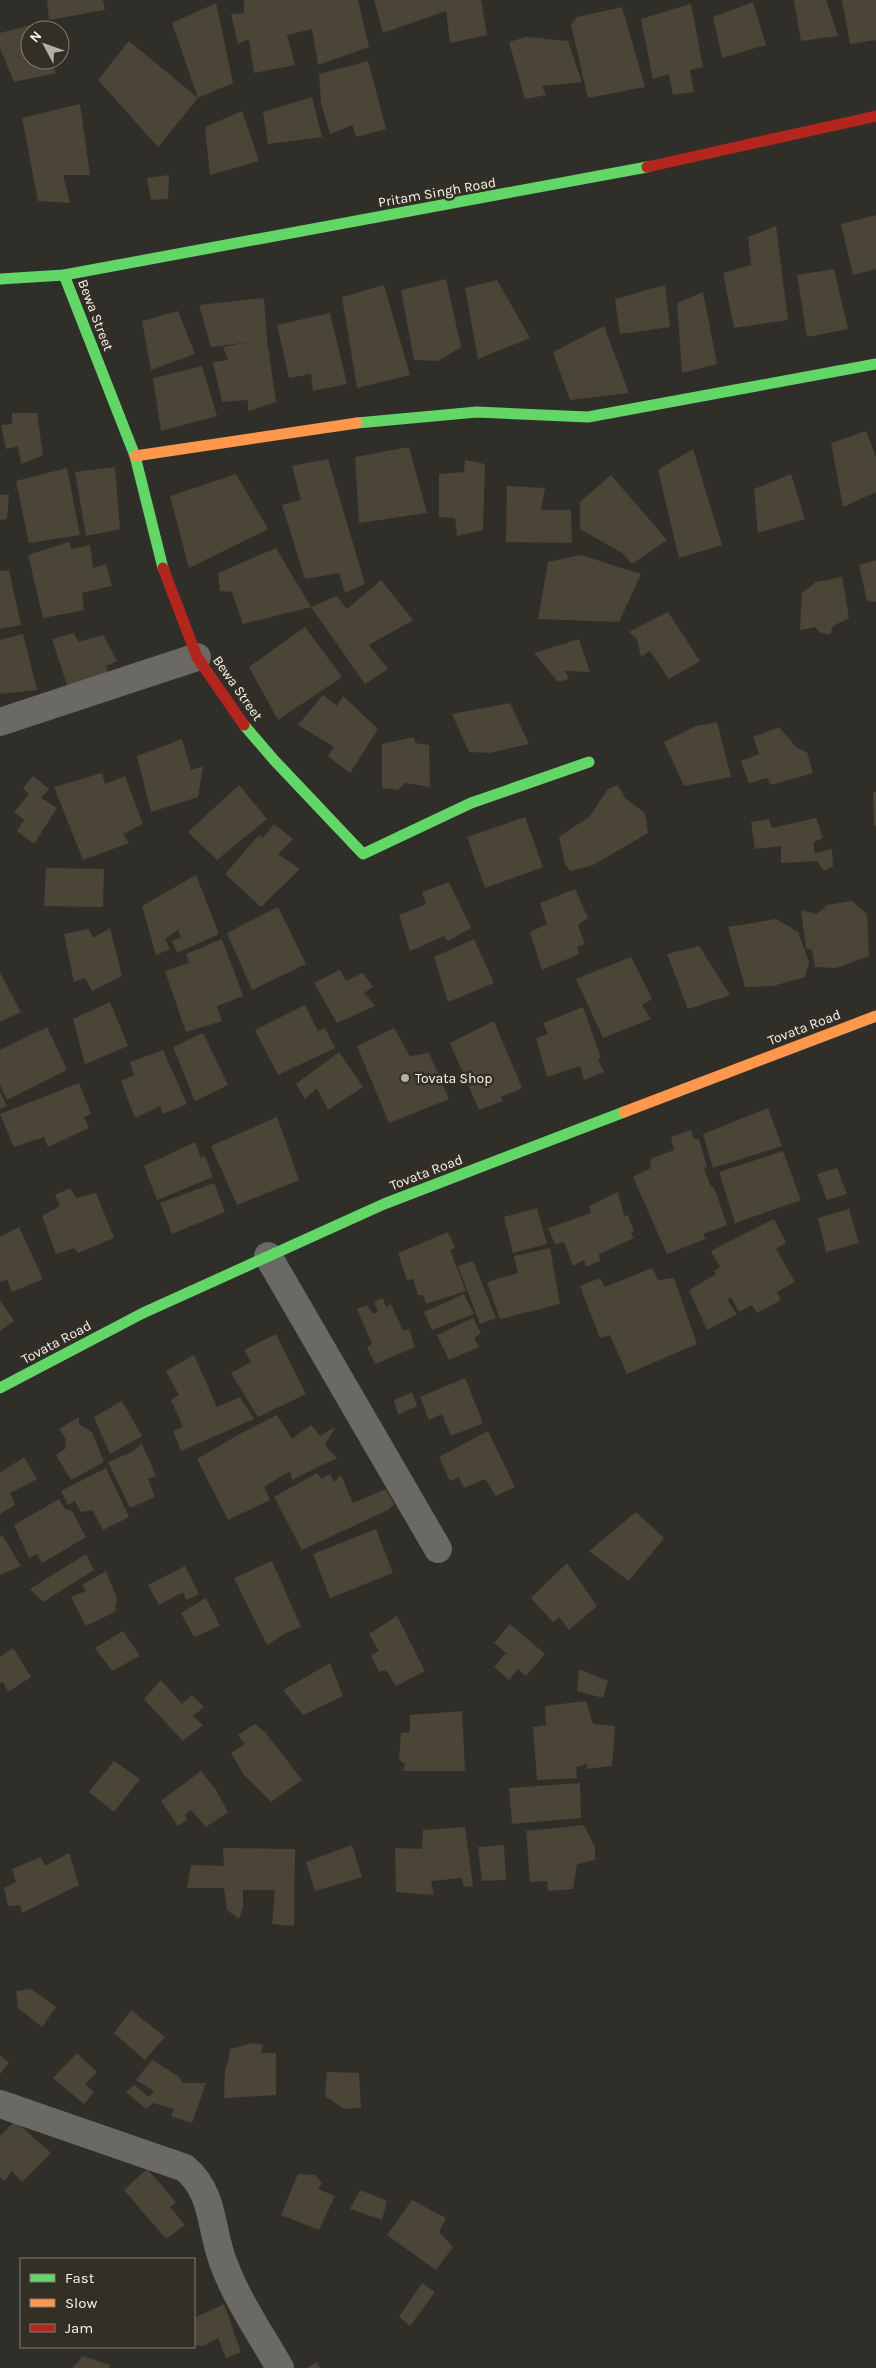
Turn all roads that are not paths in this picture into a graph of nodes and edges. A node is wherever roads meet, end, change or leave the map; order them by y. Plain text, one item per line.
1 (876, 116) edge
2 (64, 275) junction
3 (0, 279) edge
4 (876, 364) edge
5 (135, 456) junction
6 (197, 657) junction
7 (0, 722) edge
8 (589, 762) dead end
9 (876, 1016) edge
10 (268, 1256) junction
11 (0, 1388) edge
12 (438, 1549) dead end
13 (0, 2104) edge
14 (280, 2368) edge

1 - 2 street, Pritam Singh Road
2 - 3 street, Pritam Singh Road
2 - 5 street, Bewa Street
4 - 5 street
5 - 6 street, Bewa Street
6 - 7 street
6 - 8 street, Bewa Street
9 - 10 street, Tovata Road
10 - 11 street, Tovata Road
10 - 12 street
13 - 14 street

